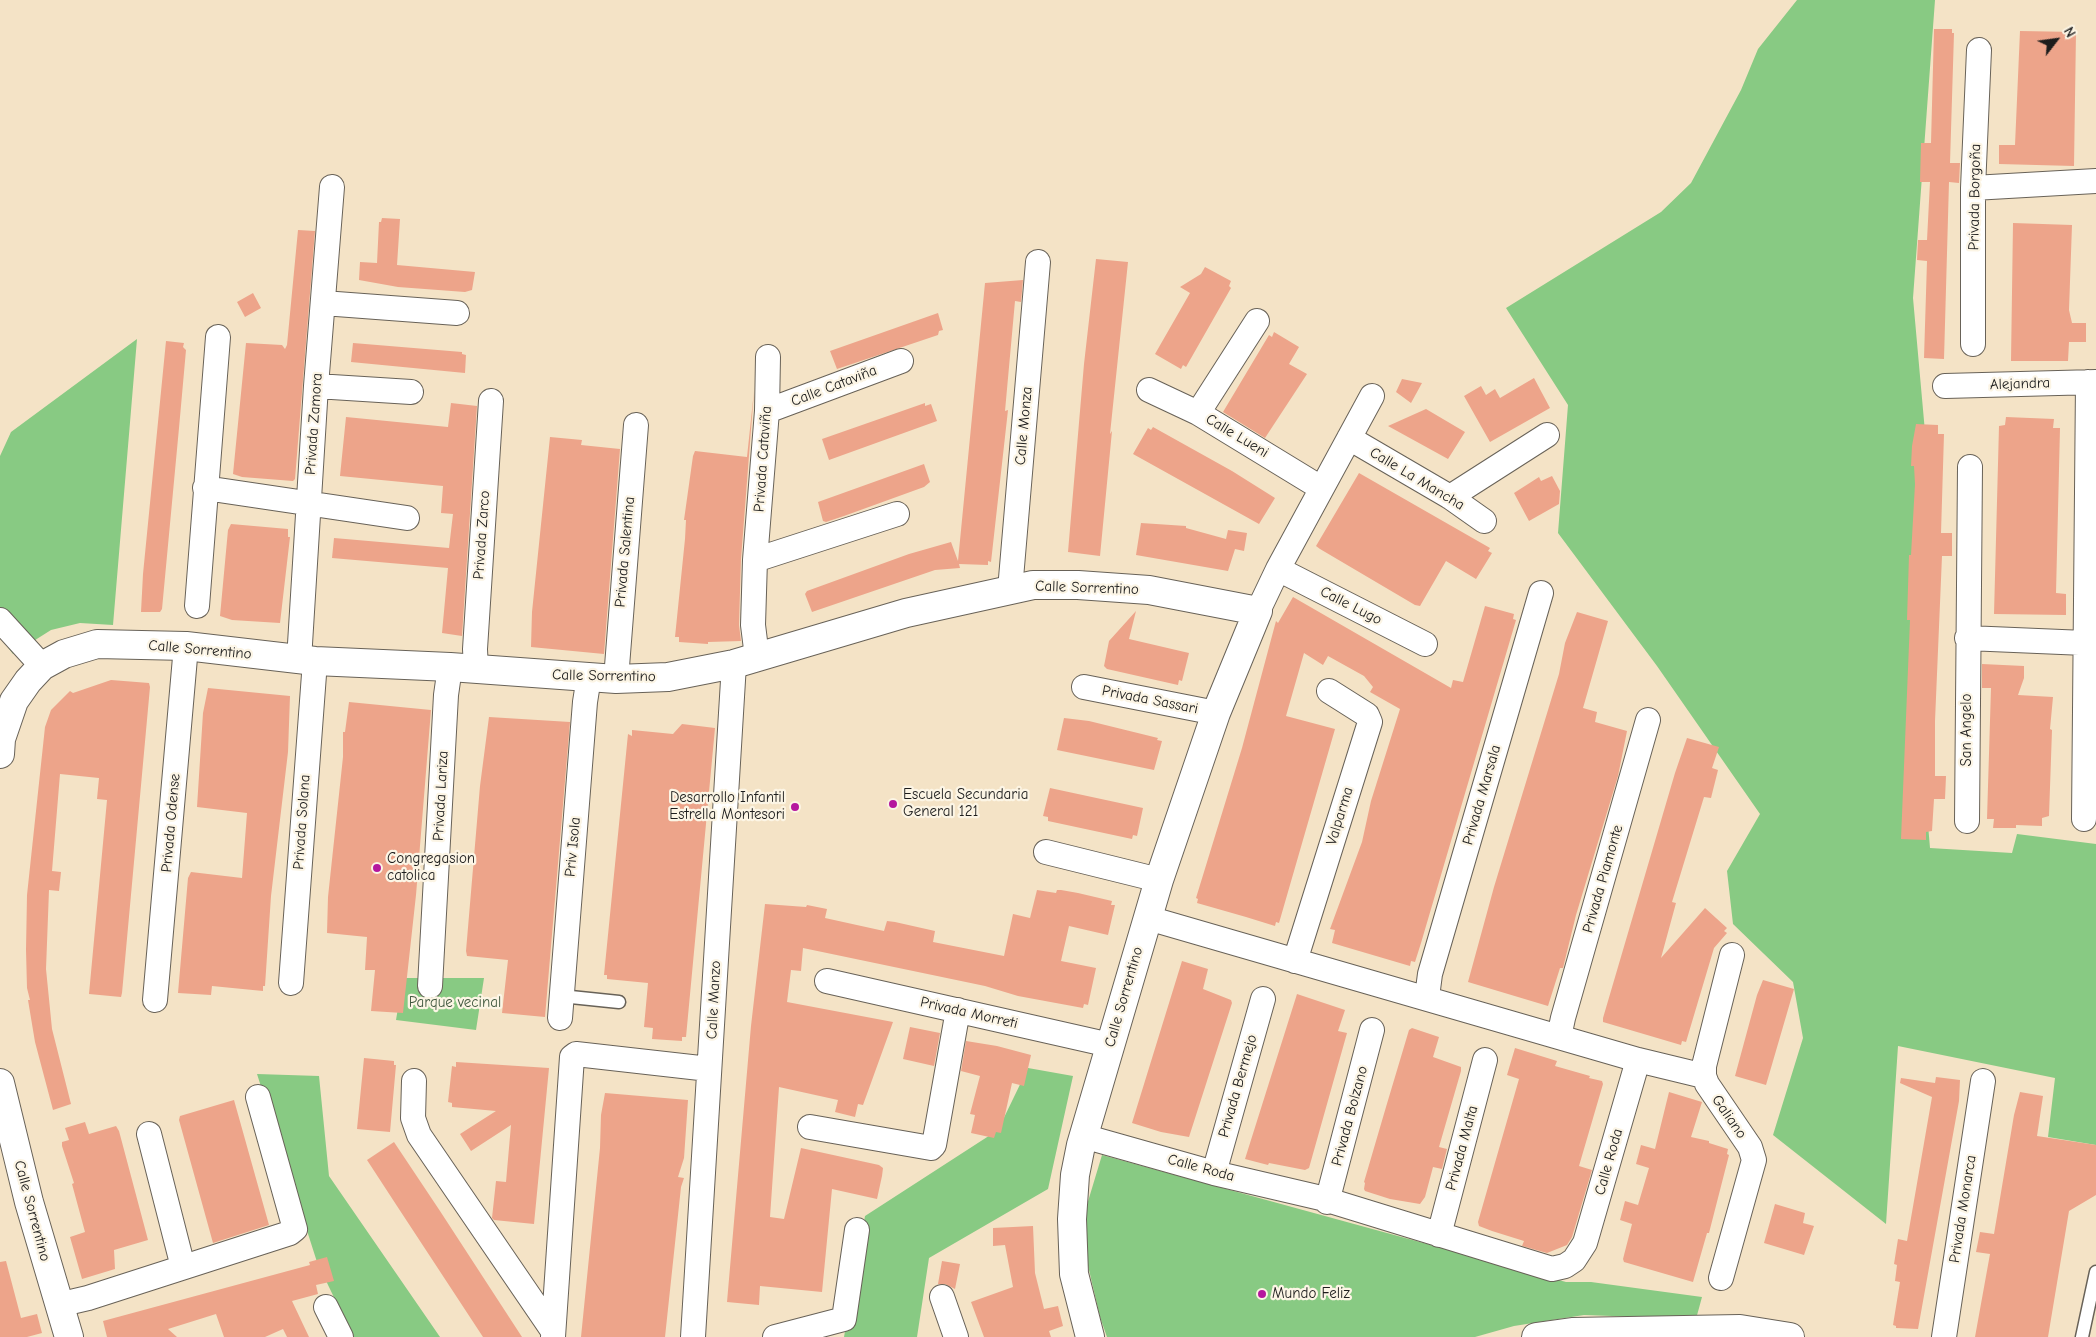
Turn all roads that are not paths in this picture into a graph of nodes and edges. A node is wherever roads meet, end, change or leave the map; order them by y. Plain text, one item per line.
1 (1980, 50) dead end
2 (2096, 170) edge
3 (2096, 181) edge
4 (332, 187) dead end
5 (1974, 188) junction
6 (2096, 192) edge
7 (1038, 262) dead end
8 (323, 304) junction
9 (457, 314) dead end
10 (1256, 321) dead end
11 (218, 337) dead end
12 (1973, 344) dead end
13 (768, 357) dead end
14 (901, 361) dead end
15 (2092, 382) edge
16 (316, 386) junction
17 (1945, 386) dead end
18 (1149, 390) dead end
19 (411, 392) dead end
20 (1372, 396) dead end
21 (491, 401) dead end
22 (767, 412) junction
23 (1198, 412) junction
24 (636, 425) dead end
25 (1547, 436) dead end
26 (1349, 438) junction
27 (1970, 467) dead end
28 (205, 488) junction
29 (1321, 488) junction
30 (1450, 497) junction
31 (309, 504) junction
32 (897, 514) dead end
33 (407, 518) dead end
34 (1484, 521) dead end
35 (755, 560) junction
36 (1278, 569) junction
37 (1010, 590) junction
38 (1541, 593) dead end
39 (197, 606) dead end
40 (1258, 612) junction
41 (0, 620) edge
42 (1967, 638) junction
43 (2085, 643) junction
44 (1425, 644) dead end
45 (186, 646) junction
46 (307, 661) junction
47 (746, 661) junction
48 (42, 666) junction
49 (463, 668) junction
50 (602, 678) junction
51 (1084, 687) dead end
52 (1329, 691) dead end
53 (1216, 713) junction
54 (1648, 720) dead end
55 (0, 754) edge
56 (2084, 820) dead end
57 (1967, 821) dead end
58 (1046, 852) dead end
59 (1159, 880) junction
60 (1148, 918) junction
61 (1732, 955) dead end
62 (1295, 961) junction
63 (827, 981) dead end
64 (291, 983) dead end
65 (430, 986) dead end
66 (1427, 997) junction
67 (1263, 999) dead end
68 (154, 1000) dead end
69 (619, 1002) dead end
70 (560, 1007) joint
71 (958, 1010) junction
72 (1372, 1030) dead end
73 (1559, 1037) junction
74 (1110, 1045) junction
75 (1485, 1060) dead end
76 (1638, 1060) junction
77 (710, 1069) junction
78 (1704, 1076) junction
79 (414, 1081) dead end
80 (1983, 1081) dead end
81 (0, 1083) edge
82 (258, 1097) dead end
83 (810, 1127) dead end
84 (149, 1134) dead end
85 (1083, 1136) junction
86 (1214, 1173) junction
87 (1327, 1202) junction
88 (856, 1230) dead end
89 (1439, 1235) junction
90 (183, 1267) junction
91 (2096, 1272) edge
92 (1721, 1278) dead end
93 (942, 1297) dead end
94 (58, 1305) junction
95 (326, 1307) dead end
96 (1740, 1333) edge
97 (553, 1334) edge
98 (69, 1337) edge
99 (341, 1337) edge
100 (693, 1337) edge
101 (775, 1337) edge
102 (956, 1337) edge
103 (1090, 1337) edge
104 (1536, 1337) edge
105 (1790, 1337) edge
106 (1944, 1337) edge
107 (2082, 1337) edge

1 - 5 street, Privada Borgoña
2 - 3 street
3 - 5 street
3 - 6 street
4 - 8 street, Privada Zamora
5 - 12 street, Privada Borgoña
7 - 37 street, Calle Monza
8 - 9 street
8 - 16 street, Privada Zamora
10 - 23 street
11 - 28 street
13 - 22 street, Privada Cataviña
14 - 22 street, Calle Cataviña
15 - 17 street, Alejandra
15 - 43 street
16 - 19 street
16 - 31 street, Privada Zamora
18 - 23 street, Calle Lueni
20 - 26 street, Calle Sorrentino
21 - 49 street, Privada Zarco
22 - 35 street, Privada Cataviña
23 - 29 street, Calle Lueni
24 - 50 street, Privada Salentina
25 - 30 street
26 - 29 street, Calle Sorrentino
26 - 30 street, Calle La Mancha
27 - 42 street, San Angelo
28 - 31 street
28 - 39 street
29 - 36 street, Calle Sorrentino
30 - 34 street, Calle La Mancha
31 - 33 street
31 - 46 street, Privada Zamora
32 - 35 street
35 - 47 street, Privada Cataviña
36 - 40 street, Calle Sorrentino
36 - 44 street, Calle Lugo
37 - 40 street, Calle Sorrentino
37 - 47 street, Calle Sorrentino
38 - 66 street, Privada Marsala
40 - 53 street, Calle Sorrentino
41 - 48 street
42 - 43 street
42 - 57 street, San Angelo
43 - 56 street
45 - 46 street, Calle Sorrentino
45 - 48 street, Calle Sorrentino
45 - 68 street, Privada Odense
46 - 49 street, Calle Sorrentino
46 - 64 street, Privada Solana
47 - 50 street, Calle Sorrentino
47 - 77 street, Calle Manzo
48 - 55 street, Calle Sorrentino
49 - 50 street, Calle Sorrentino
49 - 65 street, Privada Lariza
50 - 70 street, Priv Isola
51 - 53 street, Privada Sassari
52 - 62 street, Valparma
53 - 59 street, Calle Sorrentino
54 - 73 street, Privada Piamonte
58 - 59 street
59 - 60 street, Calle Sorrentino
60 - 62 street
60 - 74 street, Calle Sorrentino
61 - 78 street
62 - 66 street
63 - 71 street, Privada Morreti
66 - 73 street
67 - 86 street, Privada Bermejo
69 - 70 lane
71 - 74 street, Privada Morreti
71 - 83 street
72 - 87 street, Privada Bolzano
73 - 76 street
74 - 85 street, Calle Sorrentino
75 - 89 street, Privada Malta
76 - 78 street
76 - 89 street, Calle Roda
77 - 97 street
77 - 100 street, Calle Manzo
78 - 92 street, Galiano
79 - 97 street
80 - 106 street, Privada Monarca
81 - 94 street, Calle Sorrentino
82 - 90 street
84 - 90 street
85 - 86 street, Calle Roda
85 - 103 street, Calle Sorrentino
86 - 87 street, Calle Roda
87 - 89 street, Calle Roda
88 - 101 street
90 - 94 street
91 - 107 lane
93 - 102 street
94 - 98 street, Calle Sorrentino
95 - 99 street
96 - 104 street
96 - 105 street

